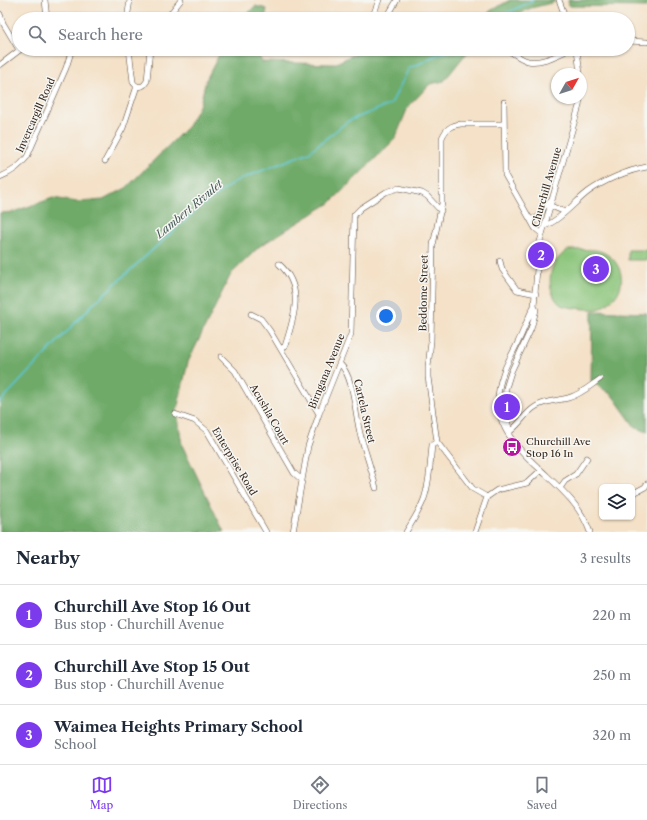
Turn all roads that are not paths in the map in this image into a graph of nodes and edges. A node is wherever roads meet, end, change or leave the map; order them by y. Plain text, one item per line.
1 (45, 0) edge
2 (130, 0) edge
3 (181, 0) edge
4 (379, 0) edge
5 (398, 0) edge
6 (559, 0) edge
7 (46, 12) edge
8 (128, 12) edge
9 (172, 12) edge
10 (374, 12) edge
11 (390, 12) edge
12 (563, 12) edge
13 (0, 14) edge
14 (12, 37) edge
15 (635, 41) edge
16 (647, 42) edge
17 (12, 56) edge
18 (70, 56) edge
19 (130, 56) edge
20 (149, 56) edge
21 (519, 56) edge
22 (555, 56) edge
23 (578, 56) edge
24 (0, 65) edge
25 (579, 68) edge
26 (137, 86) junction
27 (504, 102) dead end
28 (579, 104) edge
29 (504, 124) junction
30 (105, 161) dead end
31 (647, 167) edge
32 (0, 177) edge
33 (553, 198) junction
34 (551, 206) junction
35 (441, 211) junction
36 (565, 212) junction
37 (530, 218) junction
38 (544, 226) junction
39 (542, 234) junction
40 (500, 261) dead end
41 (279, 264) dead end
42 (536, 294) junction
43 (251, 314) dead end
44 (281, 349) junction
45 (221, 357) dead end
46 (340, 364) junction
47 (600, 379) dead end
48 (175, 414) dead end
49 (319, 414) junction
50 (508, 433) junction
51 (437, 442) junction
52 (587, 458) dead end
53 (541, 470) junction
54 (302, 480) junction
55 (647, 484) edge
56 (376, 488) dead end
57 (560, 488) junction
58 (635, 492) edge
59 (487, 497) junction
60 (266, 532) edge
61 (293, 532) edge
62 (406, 532) edge
63 (475, 532) edge
64 (590, 532) edge

1 - 7 street
2 - 8 street
3 - 9 street
4 - 10 street
5 - 11 street
6 - 12 street
13 - 14 street
15 - 16 street
17 - 24 street
18 - 32 street, Invercargill Road
19 - 26 street
20 - 26 street
21 - 22 street
23 - 25 street
26 - 30 street
27 - 29 street
28 - 33 street, Churchill Avenue
29 - 35 street, Beddome Street
29 - 37 street
31 - 36 street
33 - 34 street, Churchill Avenue
33 - 37 street
34 - 36 street
34 - 38 street, Churchill Avenue
35 - 46 street, Birngana Avenue
35 - 51 street, Beddome Street
36 - 38 street
37 - 39 street
38 - 39 street, Churchill Avenue
39 - 42 street, Churchill Avenue
40 - 42 street
41 - 44 street
42 - 50 street, Churchill Avenue
43 - 44 street
44 - 49 street
45 - 54 street, Acushla Court
46 - 49 street, Birngana Avenue
46 - 56 street, Cartela Street
47 - 50 street
48 - 60 street, Enterprise Road
49 - 54 street, Birngana Avenue
50 - 53 street, Churchill Avenue
51 - 59 street
51 - 62 street
52 - 57 street
53 - 57 street, Churchill Avenue
53 - 59 street
54 - 61 street, Birngana Avenue
55 - 58 street
57 - 64 street, Churchill Avenue
59 - 63 street

